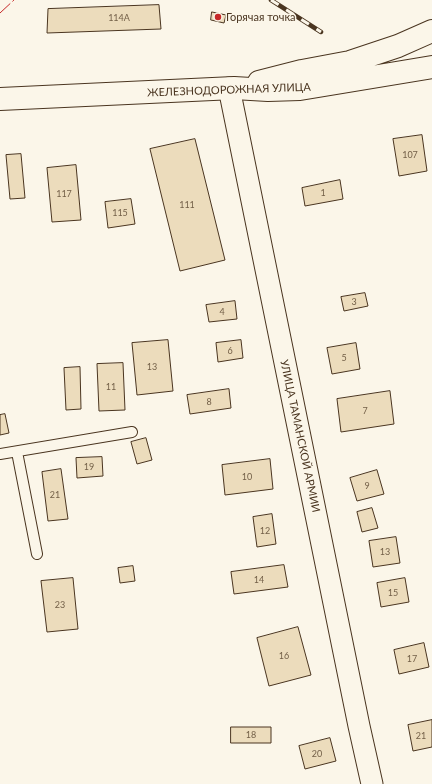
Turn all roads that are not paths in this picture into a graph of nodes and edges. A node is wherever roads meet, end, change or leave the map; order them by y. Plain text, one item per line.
1 (432, 31) edge
2 (432, 67) edge
3 (231, 88) junction
4 (0, 99) edge
5 (132, 432) dead end
6 (17, 452) junction
7 (0, 454) edge
8 (37, 554) dead end
9 (372, 784) edge

1 - 3 main road
2 - 3 main road, ЖЕЛЕЗНОДОРОЖНАЯ УЛИЦА
3 - 4 main road, ЖЕЛЕЗНОДОРОЖНАЯ УЛИЦА
3 - 9 street, УЛИЦА ТАМАНСКОЙ АРМИИ
5 - 6 lane
6 - 7 lane
6 - 8 lane

